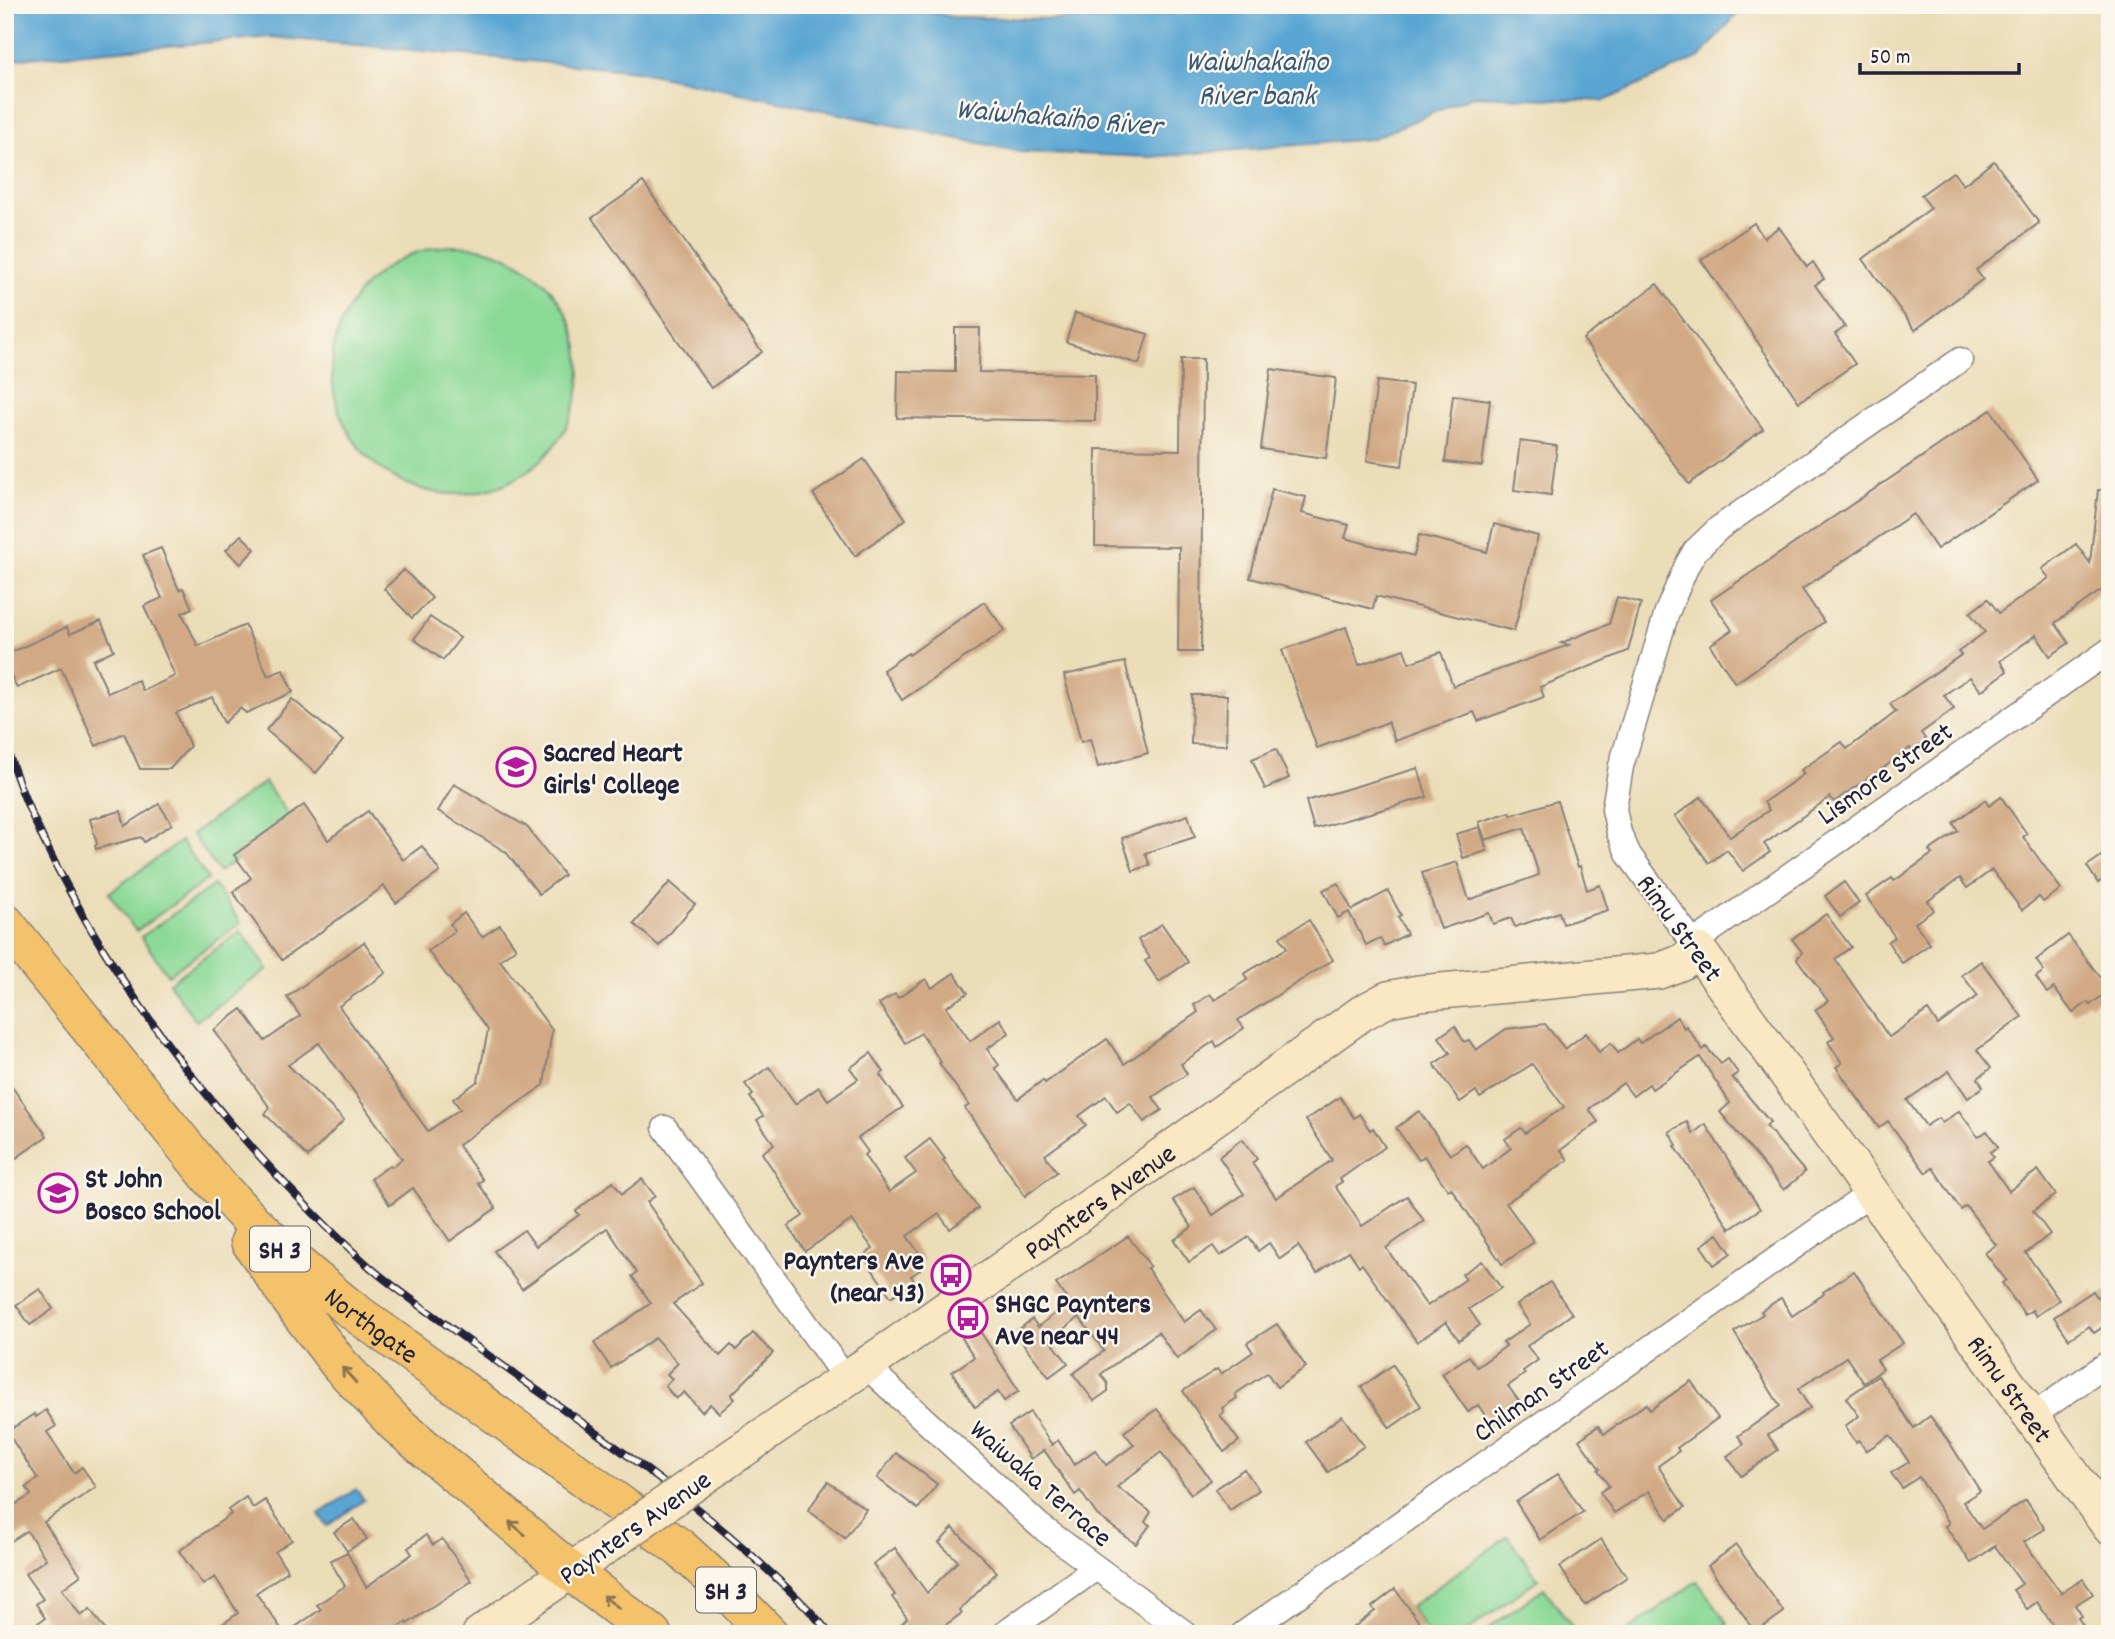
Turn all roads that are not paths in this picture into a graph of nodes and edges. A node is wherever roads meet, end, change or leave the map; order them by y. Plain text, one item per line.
1 (1960, 360) dead end
2 (2110, 650) edge
3 (5, 923) edge
4 (1696, 947) junction
5 (665, 1128) dead end
6 (209, 1176) junction
7 (1872, 1192) junction
8 (2110, 1362) edge
9 (857, 1371) junction
10 (2032, 1416) junction
11 (2110, 1527) edge
12 (1096, 1568) junction
13 (570, 1571) junction
14 (480, 1634) edge
15 (652, 1634) edge
16 (769, 1634) edge
17 (1004, 1634) edge
18 (1186, 1634) edge
19 (1243, 1634) edge

1 - 4 street, Rimu Street
2 - 4 street, Lismore Street
3 - 6 highway, Northgate / SH 3
4 - 7 street, Rimu Street
4 - 9 street, Paynters Avenue
5 - 9 street, Waiwaka Terrace
13 -> 6 highway
6 - 16 highway, Northgate / SH 3
7 - 10 street, Rimu Street
7 - 19 street, Chilman Street
8 - 10 street
9 - 12 street, Waiwaka Terrace
9 - 13 street, Paynters Avenue, bridge
10 - 11 street, Rimu Street
12 - 17 street
12 - 18 street, Waiwaka Terrace
13 - 14 street, Paynters Avenue
15 -> 13 highway

